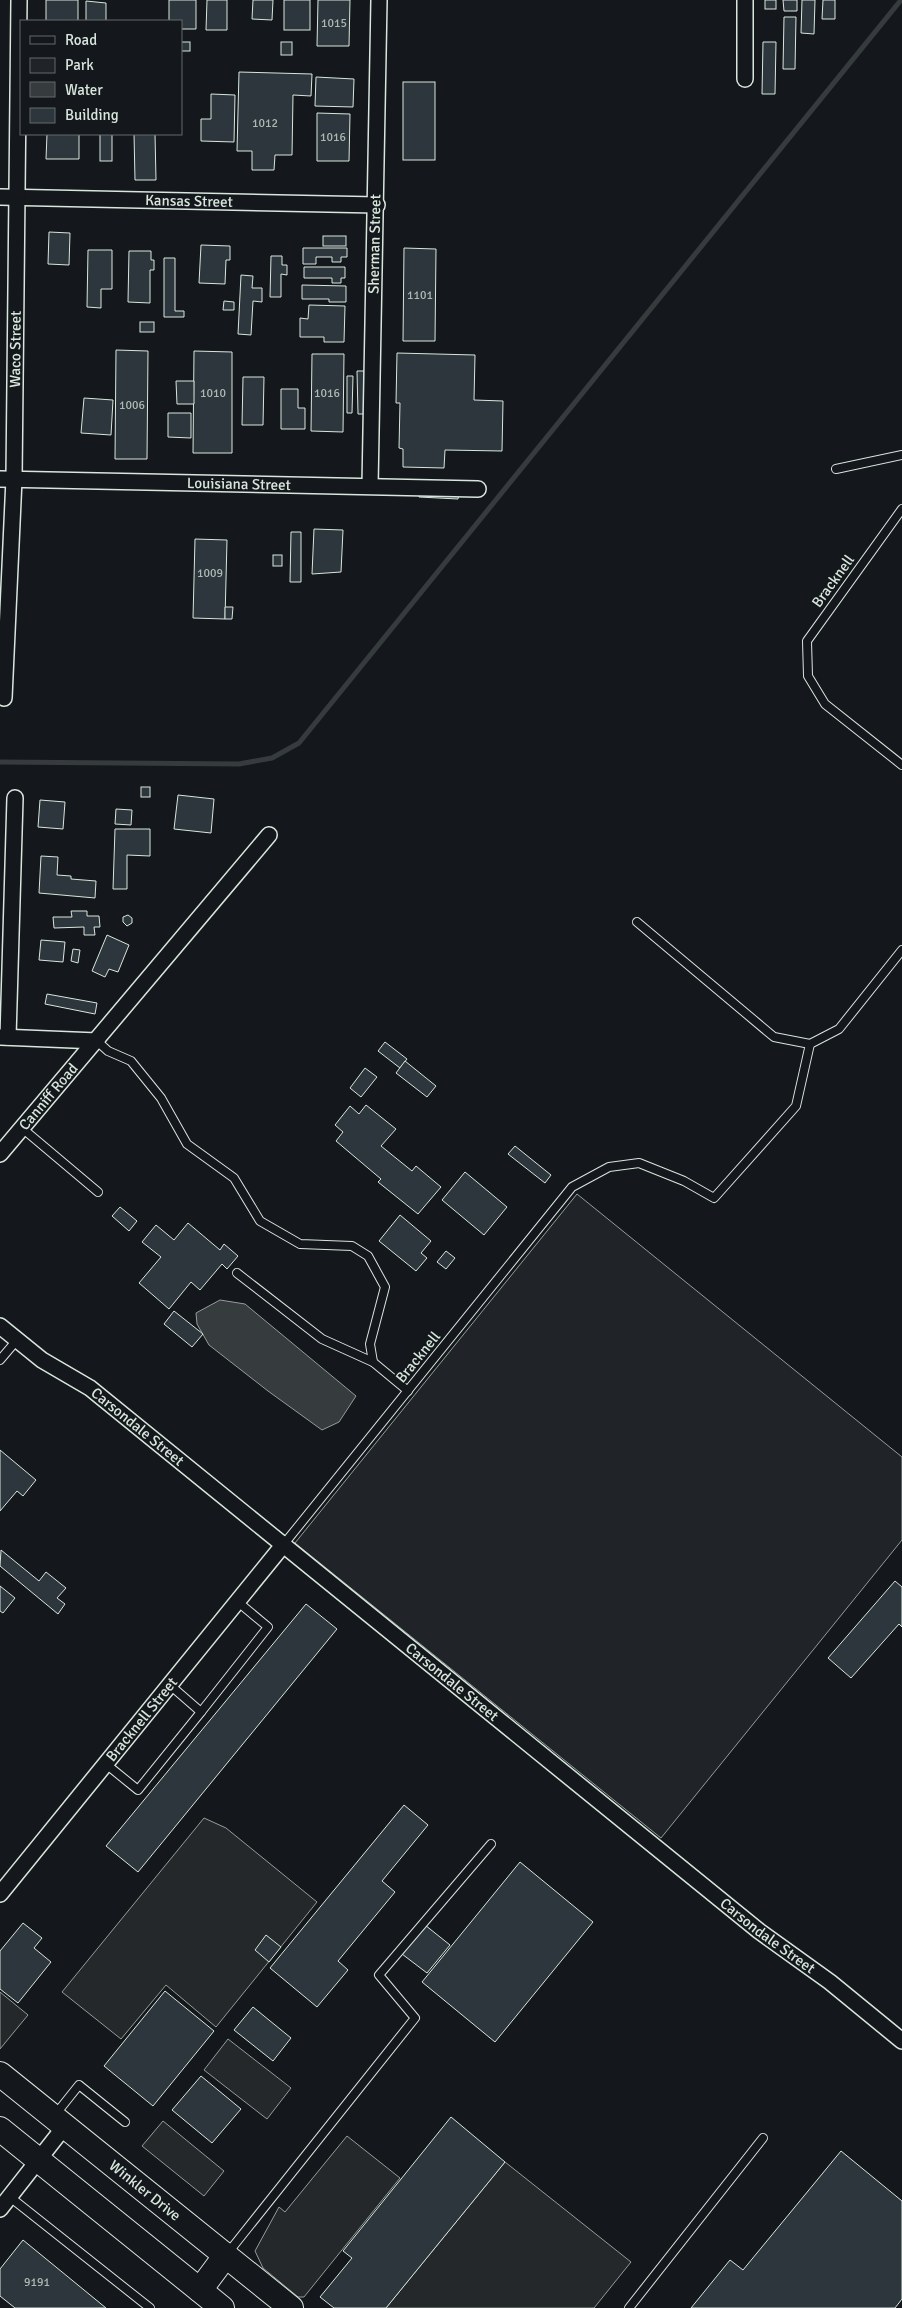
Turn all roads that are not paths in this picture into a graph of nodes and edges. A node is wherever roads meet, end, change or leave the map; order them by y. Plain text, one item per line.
1 (19, 0) edge
2 (379, 0) edge
3 (745, 0) edge
4 (745, 79) dead end
5 (0, 196) edge
6 (17, 197) junction
7 (377, 205) junction
8 (902, 455) edge
9 (836, 469) dead end
10 (7, 479) edge
11 (370, 486) junction
12 (478, 488) dead end
13 (902, 509) edge
14 (4, 698) dead end
15 (902, 765) edge
16 (14, 798) dead end
17 (269, 835) dead end
18 (637, 922) dead end
19 (902, 950) edge
20 (4, 1037) edge
21 (97, 1041) junction
22 (810, 1044) junction
23 (22, 1128) junction
24 (0, 1154) edge
25 (98, 1192) dead end
26 (237, 1273) dead end
27 (0, 1326) edge
28 (17, 1340) junction
29 (0, 1360) edge
30 (373, 1362) junction
31 (408, 1391) junction
32 (284, 1544) junction
33 (238, 1602) junction
34 (170, 1685) junction
35 (201, 1712) junction
36 (106, 1764) junction
37 (491, 1844) dead end
38 (0, 1894) edge
39 (902, 2041) edge
40 (0, 2074) edge
41 (59, 2121) junction
42 (125, 2122) dead end
43 (0, 2129) edge
44 (763, 2138) dead end
45 (39, 2160) junction
46 (10, 2197) junction
47 (0, 2210) edge
48 (226, 2255) junction
49 (200, 2290) junction
50 (150, 2308) edge
51 (222, 2308) edge
52 (291, 2308) edge
53 (629, 2308) edge

1 - 6 street, Waco Street
2 - 7 street, Sherman Street
3 - 4 street
5 - 6 street, Kansas Street
6 - 7 street, Kansas Street
6 - 10 street, Waco Street
7 - 11 street, Sherman Street
8 - 9 lane
10 - 11 street, Louisiana Street
10 - 14 street, Waco Street
11 - 12 street, Louisiana Street
13 - 15 lane, Bracknell
16 - 20 street
17 - 21 street, Canniff Road
18 - 22 lane
19 - 22 lane
20 - 21 street
21 - 23 street, Canniff Road
21 - 30 lane
22 - 31 lane, Bracknell
23 - 24 street, Canniff Road
23 - 25 lane
26 - 30 lane
27 - 28 street, Carsondale Street
28 - 29 lane
28 - 32 street, Carsondale Street
30 - 31 lane
31 - 32 lane, Bracknell
32 - 33 street, Bracknell Street
32 - 39 street, Carsondale Street
33 - 34 street, Bracknell Street
33 - 35 lane
34 - 35 lane
34 - 36 street, Bracknell Street
35 - 36 lane
36 - 38 street, Bracknell Street
37 - 48 lane
40 - 41 main road, Winkler Drive
41 - 42 lane
41 - 45 street
41 - 48 main road, Winkler Drive
43 - 45 main road
44 - 53 lane
45 - 46 street
45 - 49 main road
46 - 47 street
46 - 50 lane
48 - 49 main road
48 - 52 main road, Winkler Drive
49 - 51 main road

